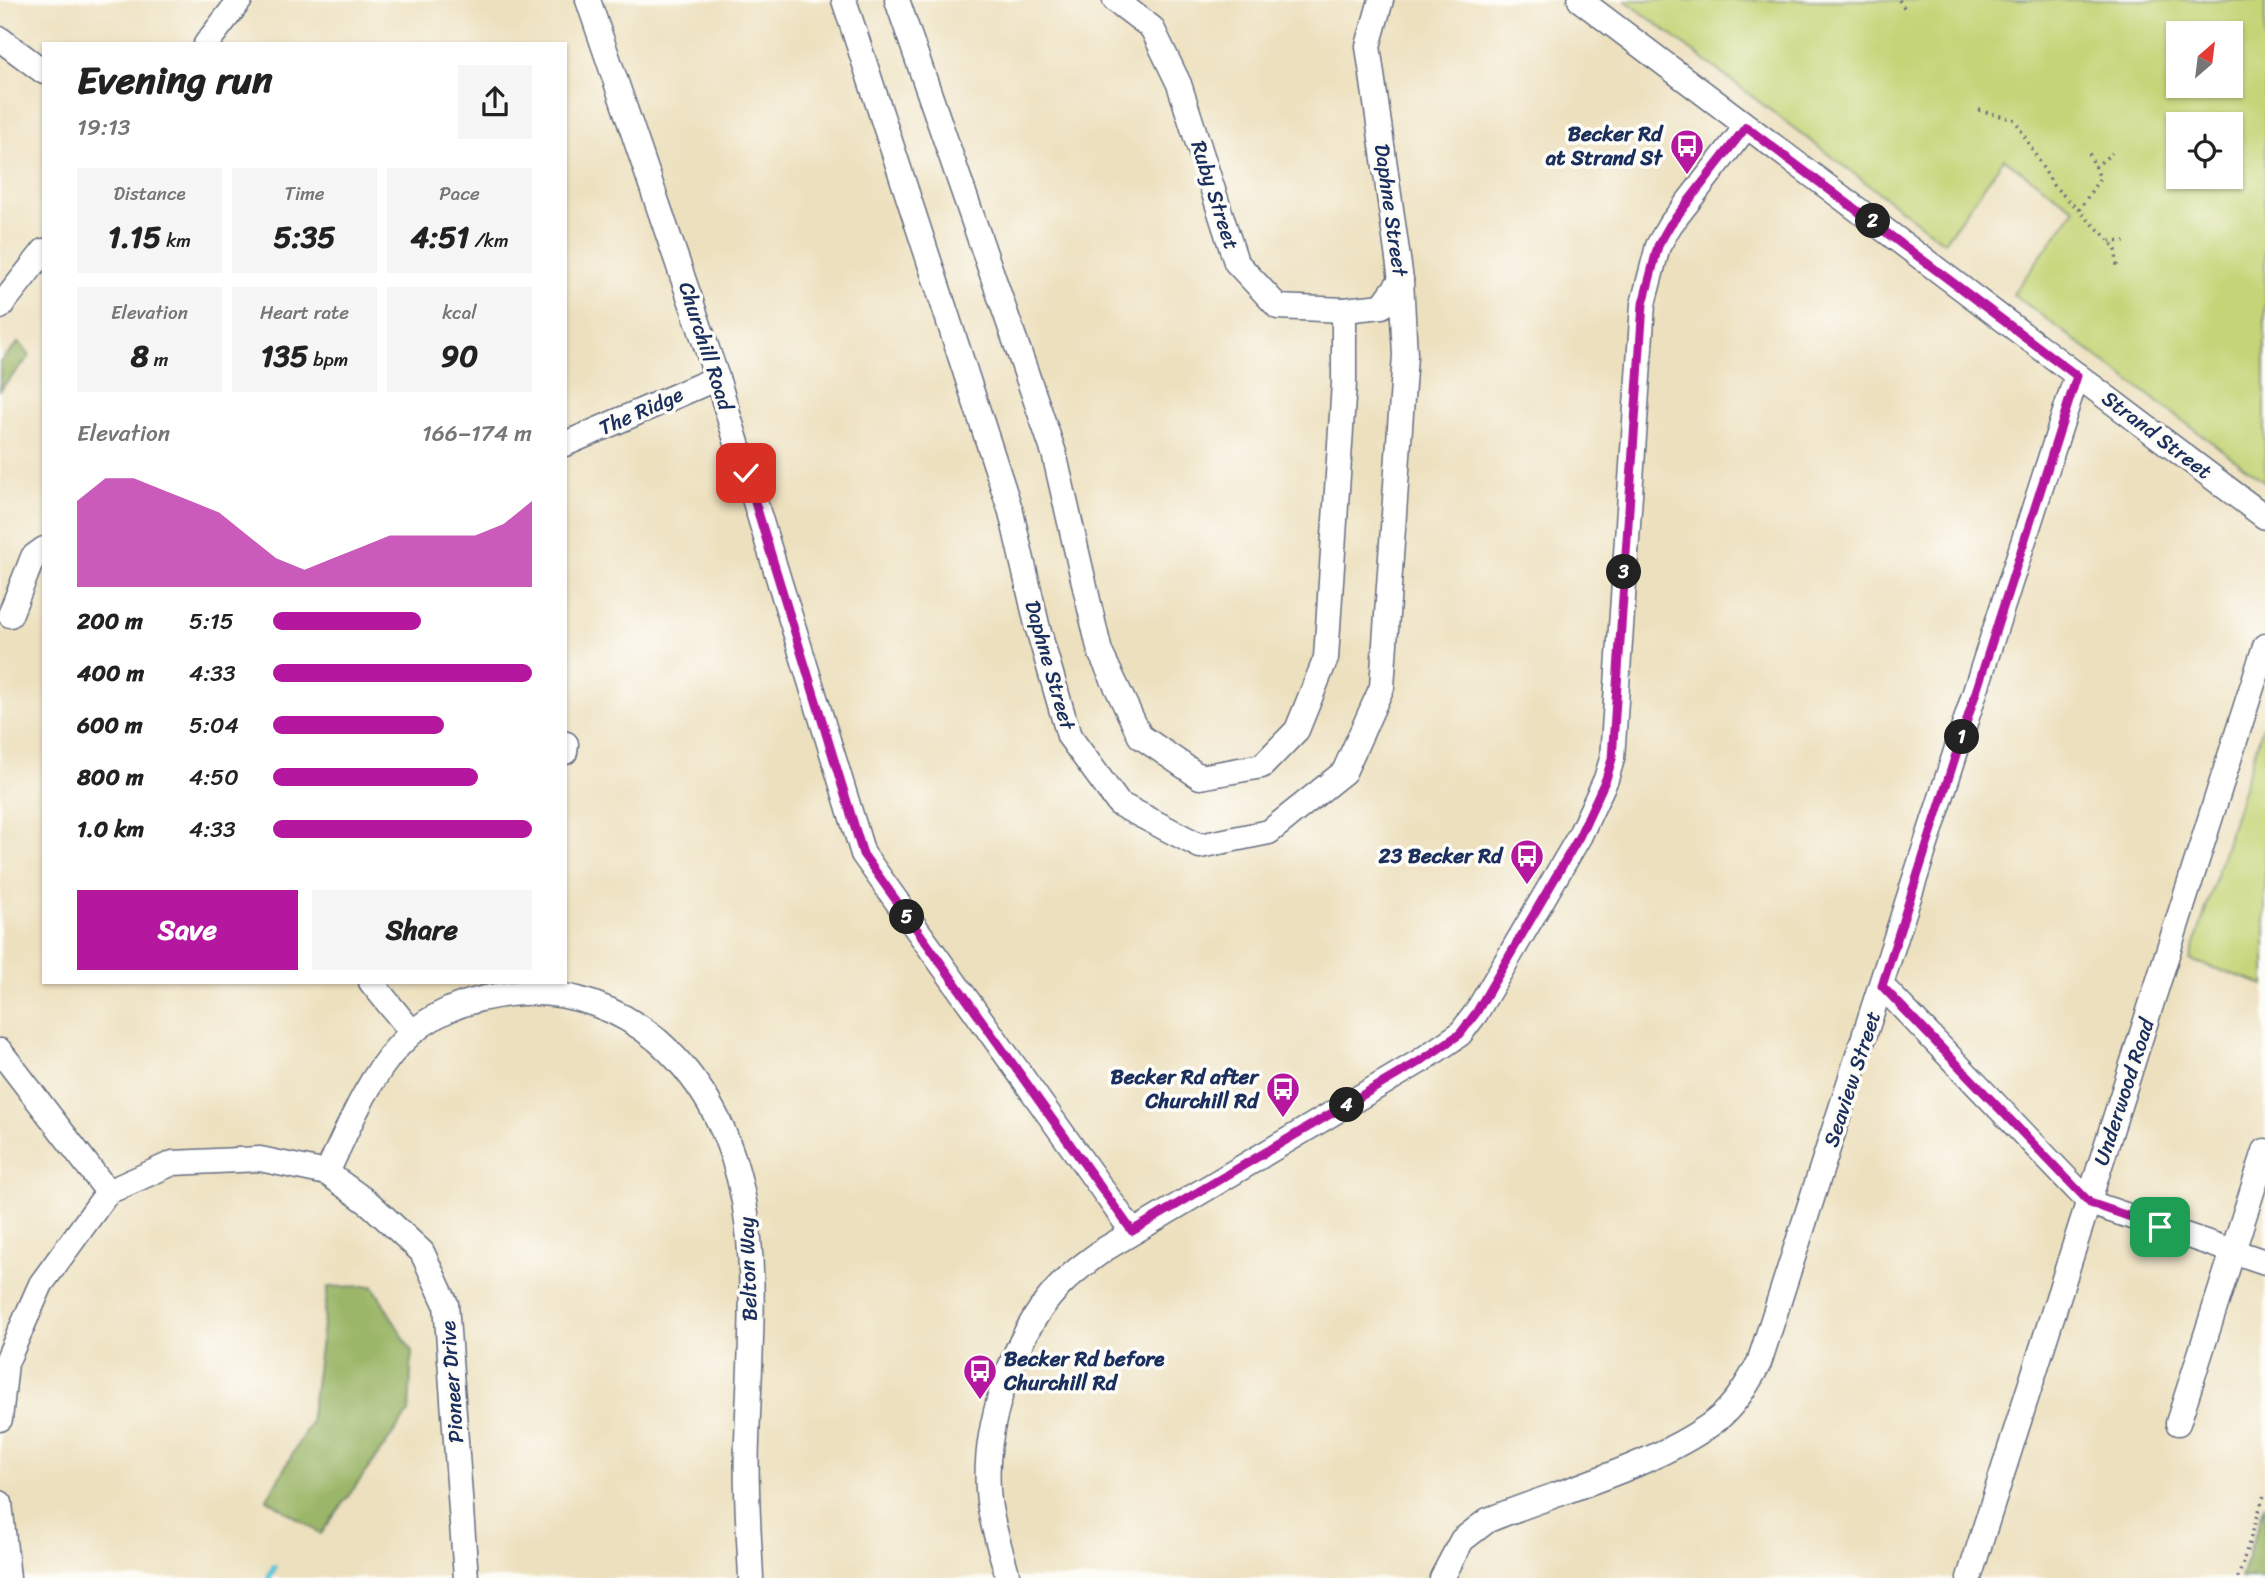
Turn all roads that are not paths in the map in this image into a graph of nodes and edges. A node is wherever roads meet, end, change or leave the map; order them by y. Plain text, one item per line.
1 (240, 0) edge
2 (588, 0) edge
3 (844, 0) edge
4 (897, 0) edge
5 (1115, 0) edge
6 (1381, 0) edge
7 (1580, 0) edge
8 (0, 39) edge
9 (208, 42) edge
10 (42, 70) edge
11 (1746, 127) junction
12 (42, 254) edge
13 (1401, 280) junction
14 (0, 307) edge
15 (1344, 310) junction
16 (2077, 376) junction
17 (717, 378) junction
18 (567, 443) edge
19 (2265, 517) edge
20 (42, 550) edge
21 (10, 615) dead end
22 (2265, 646) edge
23 (373, 984) edge
24 (1882, 986) junction
25 (546, 987) edge
26 (411, 1031) junction
27 (0, 1051) edge
28 (2265, 1151) edge
29 (327, 1173) junction
30 (108, 1192) junction
31 (2090, 1203) junction
32 (1132, 1231) junction
33 (2231, 1252) junction
34 (2265, 1262) edge
35 (0, 1419) edge
36 (2178, 1423) dead end
37 (0, 1503) edge
38 (8, 1578) edge
39 (466, 1578) edge
40 (751, 1578) edge
41 (1008, 1578) edge
42 (1441, 1578) edge
43 (1969, 1578) edge

1 - 9 street
2 - 17 street, Churchill Road
3 - 13 street, Daphne Street
4 - 15 street
5 - 15 street, Ruby Street
6 - 13 street, Daphne Street
7 - 11 street, Strand Street
8 - 10 street
11 - 16 street, Strand Street
11 - 32 street
12 - 14 street
13 - 15 street, Ruby Street
16 - 19 street, Strand Street
16 - 24 street, Seaview Street
17 - 18 street, The Ridge
17 - 32 street, Churchill Road
20 - 21 street
22 - 31 street, Underwood Road
23 - 26 street
24 - 31 street
24 - 42 street, Seaview Street
25 - 26 street, Belton Way
25 - 40 street, Belton Way
26 - 29 street, Belton Way
27 - 30 street
28 - 33 street
29 - 30 street, Pioneer Drive
29 - 39 street, Pioneer Drive
30 - 35 street, Pioneer Drive
31 - 33 street
31 - 43 street, Underwood Road
32 - 41 street
33 - 34 street
33 - 36 street
37 - 38 street

